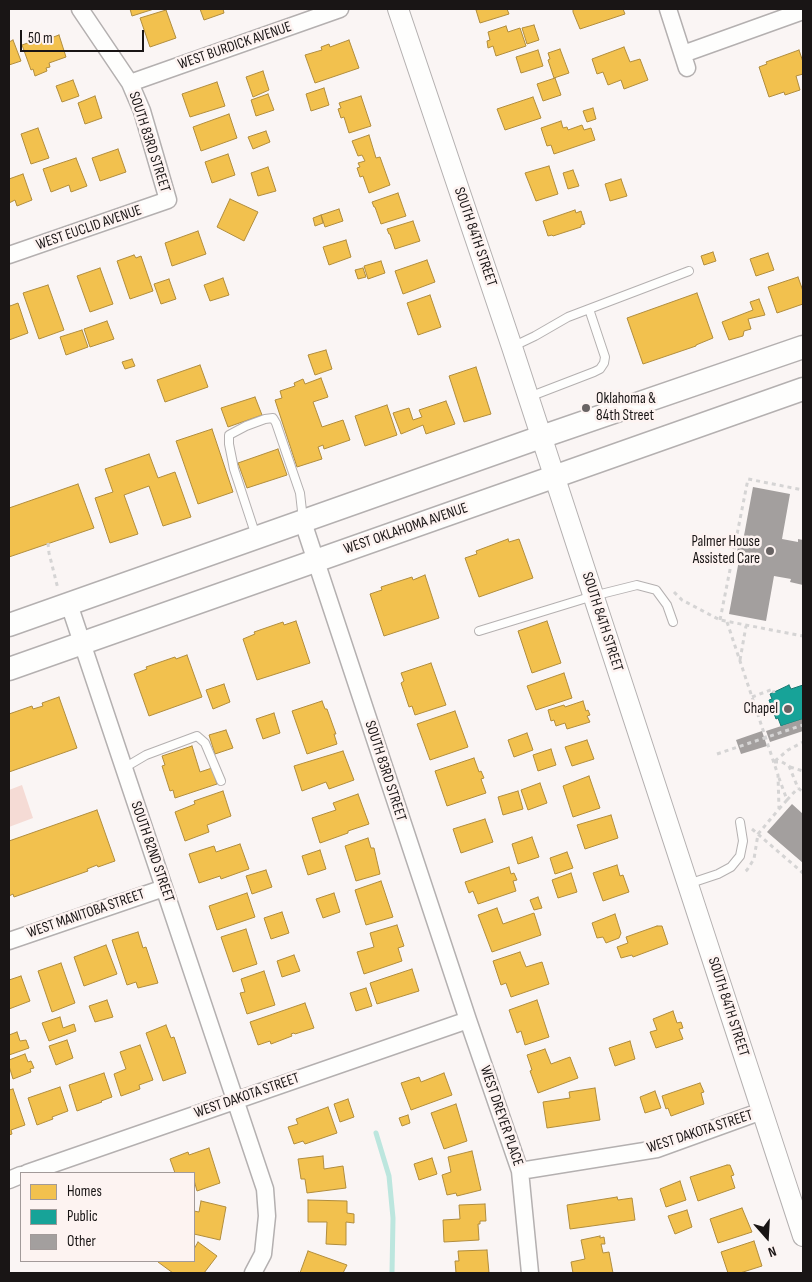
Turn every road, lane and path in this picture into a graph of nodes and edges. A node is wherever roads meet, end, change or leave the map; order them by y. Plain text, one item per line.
1 (80, 9) edge
2 (340, 9) edge
3 (398, 9) edge
4 (668, 9) edge
5 (803, 11) edge
6 (130, 83) junction
7 (168, 200) joint
8 (9, 256) edge
9 (689, 270) dead end
10 (589, 309) junction
11 (512, 347) junction
12 (803, 347) edge
13 (803, 389) edge
14 (528, 397) junction
15 (541, 438) junction
16 (554, 476) junction
17 (803, 490) edge
18 (303, 522) junction
19 (256, 538) junction
20 (48, 543) dead end
21 (316, 560) junction
22 (670, 587) dead end
23 (593, 596) junction
24 (64, 597) junction
25 (720, 620) junction
26 (673, 622) dead end
27 (727, 622) junction
28 (9, 625) edge
29 (746, 626) junction
30 (479, 631) dead end
31 (803, 636) edge
32 (82, 643) junction
33 (740, 661) junction
34 (9, 669) edge
35 (774, 693) dead end
36 (752, 697) junction
37 (803, 725) edge
38 (766, 737) junction
39 (803, 742) edge
40 (717, 754) dead end
41 (774, 762) junction
42 (789, 766) junction
43 (124, 768) junction
44 (803, 771) edge
45 (778, 775) junction
46 (221, 781) dead end
47 (798, 788) junction
48 (803, 792) edge
49 (787, 800) junction
50 (779, 809) junction
51 (740, 822) dead end
52 (758, 834) junction
53 (803, 873) edge
54 (741, 874) dead end
55 (688, 884) junction
56 (164, 888) junction
57 (9, 941) edge
58 (468, 1020) junction
59 (235, 1100) junction
60 (762, 1111) junction
61 (520, 1171) junction
62 (30, 1172) edge
63 (803, 1236) edge
64 (253, 1273) edge
65 (530, 1273) edge

1 - 6 street, SOUTH 83RD STREET
2 - 6 street, WEST BURDICK AVENUE
3 - 11 street, SOUTH 84TH STREET
4 - 5 street
6 - 7 street, SOUTH 83RD STREET
7 - 8 street, WEST EUCLID AVENUE
9 - 10 lane
10 - 11 lane
10 - 14 lane
11 - 14 street, SOUTH 84TH STREET
12 - 15 main road
13 - 16 main road, WEST OKLAHOMA AVENUE
14 - 15 street, SOUTH 84TH STREET
15 - 16 street, SOUTH 84TH STREET
15 - 18 main road
16 - 21 main road, WEST OKLAHOMA AVENUE
16 - 23 street, SOUTH 84TH STREET
17 - 25 path
18 - 19 main road
18 - 19 lane
18 - 21 street, SOUTH 83RD STREET
19 - 24 main road
20 - 24 path
21 - 32 main road, WEST OKLAHOMA AVENUE
21 - 58 street, SOUTH 83RD STREET
22 - 25 path
23 - 26 lane
23 - 30 lane
23 - 55 street, SOUTH 84TH STREET
24 - 28 main road
24 - 32 street, SOUTH 82ND STREET
25 - 27 path
27 - 29 path
27 - 33 path
29 - 31 path
29 - 33 path
32 - 34 main road, WEST OKLAHOMA AVENUE
32 - 43 street, SOUTH 82ND STREET
33 - 36 path
35 - 36 path
36 - 38 path
37 - 38 path
38 - 40 path
38 - 41 path
39 - 41 path
41 - 42 path
41 - 45 path
42 - 44 path
42 - 47 path
43 - 46 lane
43 - 56 street, SOUTH 82ND STREET
45 - 49 path
45 - 50 path
47 - 48 path
47 - 49 path
49 - 50 path
50 - 52 path
51 - 55 lane
52 - 53 path
52 - 54 path
55 - 60 street, SOUTH 84TH STREET
56 - 57 street, WEST MANITOBA STREET
56 - 59 street, SOUTH 82ND STREET
58 - 59 street, WEST DAKOTA STREET
58 - 61 street, WEST DREYER PLACE
59 - 62 street, WEST DAKOTA STREET
59 - 64 street, SOUTH 82ND STREET
60 - 61 street, WEST DAKOTA STREET
60 - 63 street, SOUTH 84TH STREET
61 - 65 street, WEST DREYER PLACE

